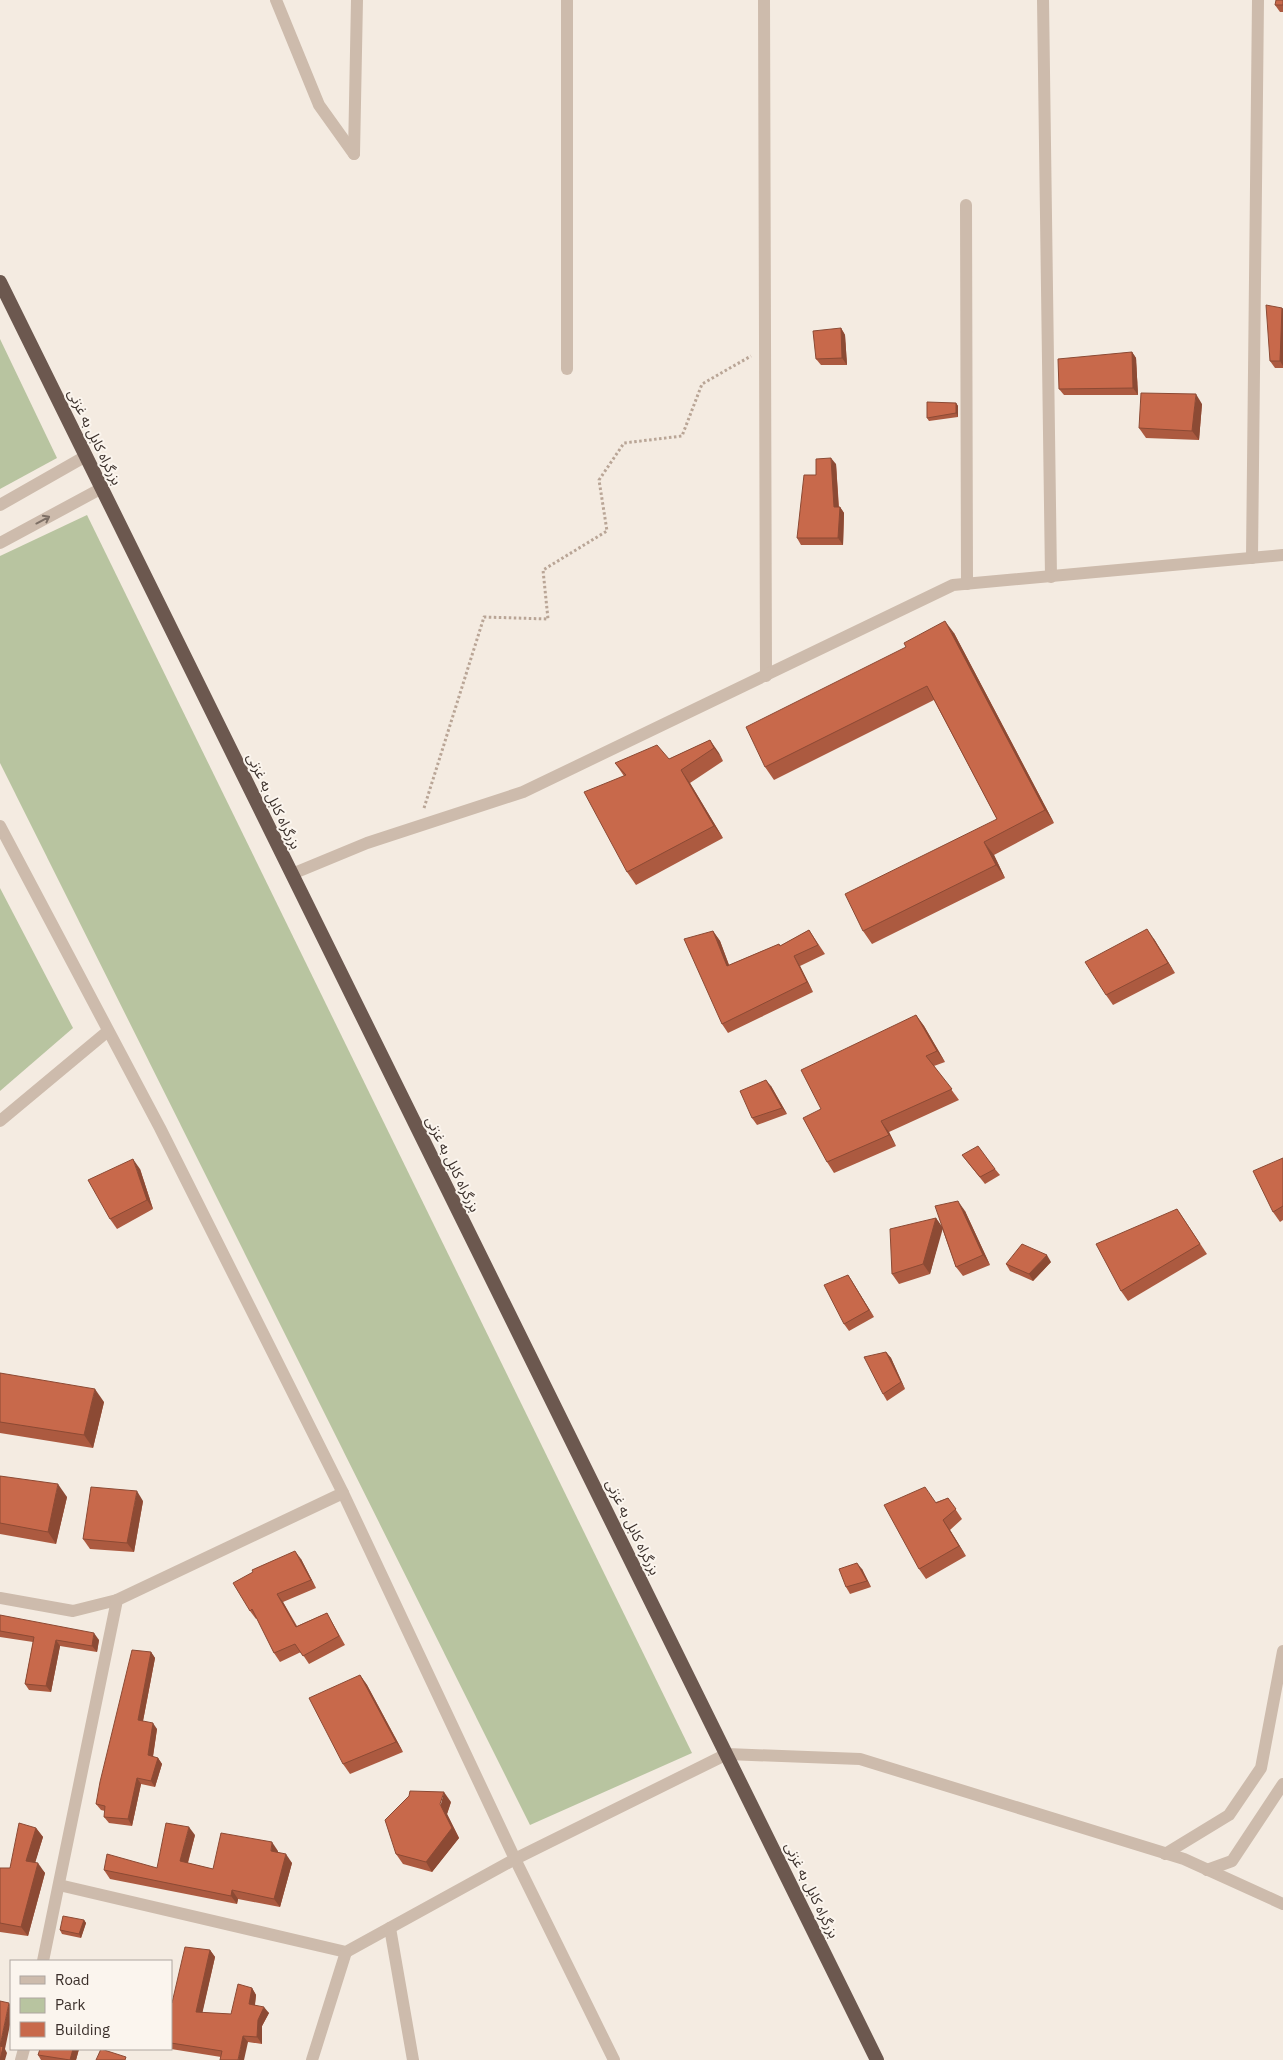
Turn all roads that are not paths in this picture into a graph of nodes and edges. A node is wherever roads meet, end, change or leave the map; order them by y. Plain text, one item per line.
1 (276, 0) edge
2 (357, 0) edge
3 (567, 0) edge
4 (764, 0) edge
5 (1043, 0) edge
6 (1258, 0) edge
7 (966, 205) dead end
8 (0, 282) edge
9 (567, 369) dead end
10 (86, 456) junction
11 (102, 488) junction
12 (0, 505) edge
13 (0, 543) edge
14 (1283, 556) edge
15 (1252, 558) junction
16 (1051, 577) junction
17 (967, 584) junction
18 (766, 676) junction
19 (0, 826) edge
20 (292, 874) junction
21 (108, 1030) junction
22 (0, 1121) edge
23 (344, 1492) junction
24 (0, 1598) edge
25 (116, 1600) junction
26 (1283, 1651) edge
27 (726, 1754) junction
28 (1283, 1784) edge
29 (1165, 1854) junction
30 (515, 1859) junction
31 (1207, 1870) junction
32 (59, 1885) junction
33 (1283, 1904) edge
34 (390, 1928) junction
35 (346, 1952) junction
36 (42, 1960) edge
37 (312, 2060) edge
38 (413, 2060) edge
39 (614, 2060) edge
40 (877, 2060) edge

1 - 2 street
3 - 9 street
4 - 18 street
5 - 16 street
6 - 15 street
7 - 17 street
8 - 10 highway, بزرگراه کابل به غزنی
10 - 11 highway, بزرگراه کابل به غزنی
10 - 12 street
13 -> 11 street
11 - 20 highway, بزرگراه کابل به غزنی
14 - 15 street
15 - 16 street
16 - 17 street
17 - 18 street
18 - 20 street
19 - 21 street
20 - 27 highway, بزرگراه کابل به غزنی
21 - 22 street
21 - 23 street
23 - 25 street
23 - 30 street
24 - 25 street
25 - 32 street
26 - 29 street
27 - 29 street
27 - 30 street
27 - 40 highway, بزرگراه کابل به غزنی
28 - 31 street
29 - 31 street
30 - 34 street
30 - 39 street
31 - 33 street
32 - 35 street
32 - 36 street
34 - 35 street
34 - 38 street
35 - 37 street

